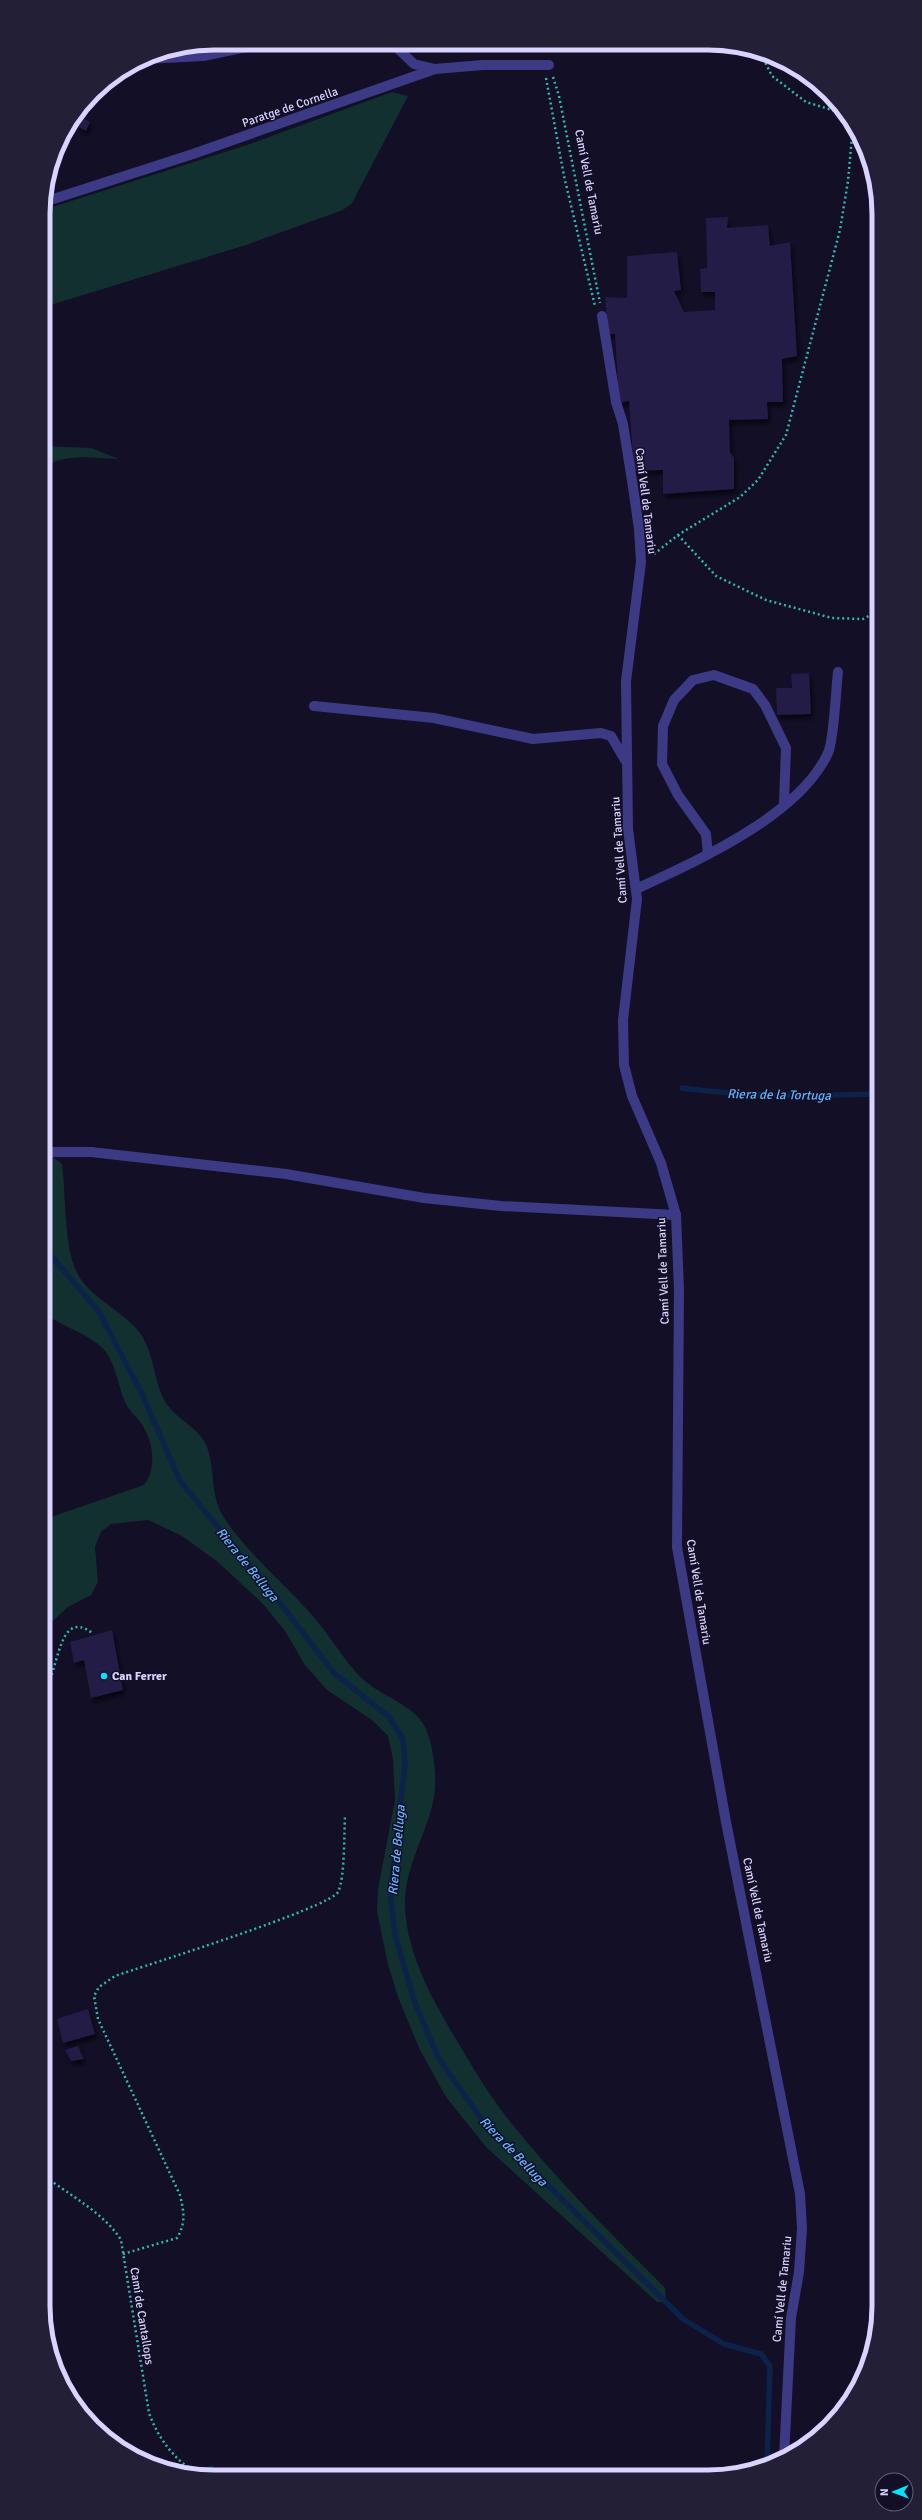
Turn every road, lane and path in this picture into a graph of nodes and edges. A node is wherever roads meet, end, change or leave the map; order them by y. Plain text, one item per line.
1 (232, 50) edge
2 (399, 50) edge
3 (536, 50) edge
4 (543, 50) edge
5 (166, 58) edge
6 (764, 61) edge
7 (545, 64) junction
8 (435, 69) junction
9 (835, 111) edge
10 (852, 136) edge
11 (50, 200) edge
12 (599, 313) junction
13 (678, 535) junction
14 (652, 556) dead end
15 (872, 614) edge
16 (838, 672) dead end
17 (314, 706) dead end
18 (627, 765) junction
19 (784, 803) junction
20 (708, 854) junction
21 (636, 888) junction
22 (50, 1147) edge
23 (50, 1152) edge
24 (67, 1152) junction
25 (676, 1215) junction
26 (92, 1633) dead end
27 (50, 1682) edge
28 (345, 1816) dead end
29 (50, 2180) edge
30 (123, 2254) junction
31 (784, 2451) edge
32 (191, 2469) edge

1 - 5 street
2 - 8 street
3 - 7 path
4 - 7 path, Camí Vell de Tamariu
6 - 9 path
7 - 8 street, Paratge de Cornella
7 - 12 path
7 - 12 path, Camí Vell de Tamariu
8 - 11 street, Paratge de Cornella
10 - 13 path
12 - 18 street, Camí Vell de Tamariu
13 - 14 path
13 - 15 path
16 - 19 street
17 - 18 street
18 - 21 street, Camí Vell de Tamariu
19 - 20 street
19 - 20 street
20 - 21 street
21 - 25 street, Camí Vell de Tamariu
22 - 24 street
23 - 24 street
24 - 25 street
25 - 31 street, Camí Vell de Tamariu
26 - 27 path
28 - 30 path
29 - 30 path, Camí de Cantallops
30 - 32 path, Camí de Cantallops

